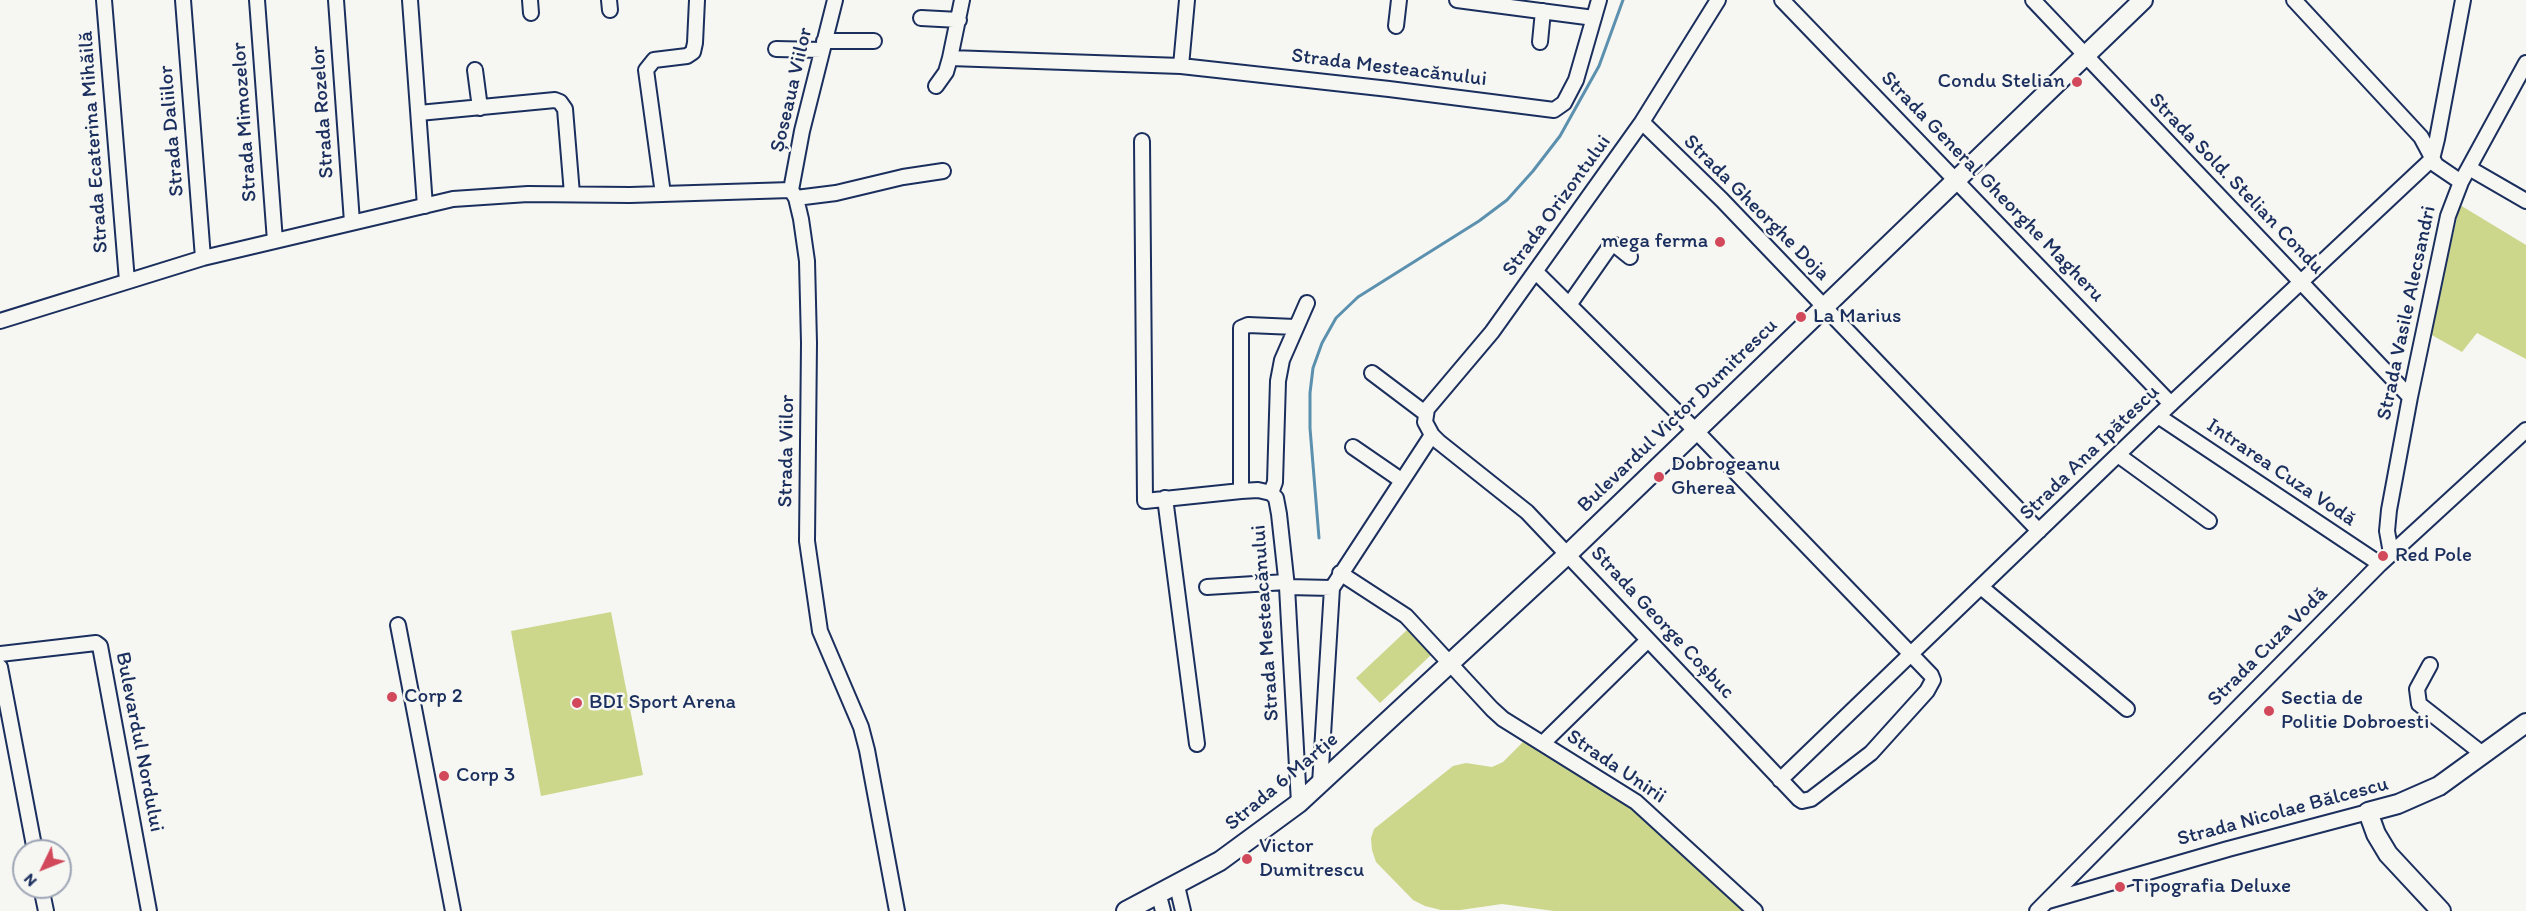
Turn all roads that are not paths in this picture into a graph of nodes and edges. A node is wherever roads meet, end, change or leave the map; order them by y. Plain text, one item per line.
1 (104, 0) edge
2 (183, 0) edge
3 (257, 0) edge
4 (336, 0) edge
5 (410, 0) edge
6 (697, 0) edge
7 (835, 0) edge
8 (962, 0) edge
9 (1187, 0) edge
10 (1399, 0) edge
11 (1457, 0) edge
12 (1599, 0) edge
13 (1718, 0) edge
14 (1782, 0) edge
15 (2033, 0) edge
16 (2143, 0) edge
17 (2294, 0) edge
18 (2463, 0) edge
19 (1543, 11) junction
20 (921, 18) dead end
21 (1594, 18) junction
22 (959, 20) junction
23 (1396, 26) dead end
24 (874, 41) dead end
25 (1540, 42) dead end
26 (823, 46) junction
27 (776, 49) dead end
28 (2085, 55) junction
29 (950, 58) junction
30 (2526, 63) edge
31 (1181, 66) junction
32 (475, 70) dead end
33 (936, 86) dead end
34 (480, 108) junction
35 (419, 113) junction
36 (1642, 122) junction
37 (1142, 141) dead end
38 (2432, 159) junction
39 (2469, 168) junction
40 (943, 171) dead end
41 (1956, 180) junction
42 (2461, 182) junction
43 (572, 194) junction
44 (663, 194) junction
45 (793, 194) junction
46 (2526, 201) edge
47 (425, 206) junction
48 (352, 222) junction
49 (275, 241) junction
50 (1630, 257) dead end
51 (203, 258) junction
52 (1536, 272) junction
53 (127, 281) junction
54 (2300, 281) junction
55 (1307, 303) dead end
56 (1569, 305) junction
57 (1825, 307) junction
58 (0, 321) edge
59 (1295, 327) junction
60 (1372, 373) dead end
61 (2409, 397) junction
62 (2171, 404) junction
63 (1425, 413) junction
64 (2158, 416) junction
65 (1695, 430) junction
66 (2526, 430) edge
67 (1430, 432) junction
68 (1353, 447) dead end
69 (2118, 455) junction
70 (1401, 480) junction
71 (1241, 491) junction
72 (1271, 493) junction
73 (1165, 498) junction
74 (2210, 521) dead end
75 (2040, 531) junction
76 (2391, 553) junction
77 (1568, 554) junction
78 (2380, 564) junction
79 (1340, 573) junction
80 (1287, 584) junction
81 (1207, 587) dead end
82 (1981, 587) junction
83 (1332, 588) junction
84 (398, 624) dead end
85 (1648, 640) junction
86 (0, 654) edge
87 (1912, 654) junction
88 (1450, 664) junction
89 (2430, 665) dead end
90 (0, 667) edge
91 (2127, 708) dead end
92 (2526, 723) edge
93 (1543, 743) junction
94 (1197, 744) dead end
95 (2484, 755) junction
96 (1780, 780) junction
97 (1320, 784) junction
98 (1299, 803) junction
99 (2368, 812) junction
100 (32, 839) edge
101 (1177, 886) junction
102 (1161, 903) edge
103 (2041, 906) edge
104 (149, 911) edge
105 (453, 911) edge
106 (897, 911) edge
107 (1126, 911) edge
108 (1183, 911) edge
109 (1755, 911) edge
110 (2441, 911) edge

1 - 53 street, Strada Ecaterina Mihăilă
2 - 51 street, Strada Daliilor
3 - 49 street, Strada Mimozelor
4 - 48 street, Strada Rozelor
5 - 35 street
6 - 44 street
7 - 26 street, Șoseaua Viilor
8 - 22 street
9 - 31 street
10 - 23 street, Strada Mesteacănului
11 - 19 street
12 - 21 street, Strada Mesteacănului
13 - 36 street, Strada Orizontului
14 - 41 street, Strada General Gheorghe Magheru
15 - 28 street, Strada Sold. Stelian Condu
16 - 28 street, Bulevardul Victor Dumitrescu
17 - 38 street
18 - 38 street
19 - 21 street
19 - 25 street
20 - 22 street
21 - 31 street, Strada Mesteacănului
22 - 29 street
24 - 26 street
26 - 27 street
26 - 45 street, Șoseaua Viilor
28 - 41 street, Bulevardul Victor Dumitrescu
28 - 54 street, Strada Sold. Stelian Condu
29 - 31 street
29 - 33 street
30 - 39 street, Strada Vasile Alecsandri
32 - 34 street
34 - 35 street
34 - 43 street
35 - 47 street
36 - 52 street, Strada Orizontului
36 - 57 street, Strada Gheorghe Doja
37 - 73 street
38 - 42 street
38 - 54 street, Strada Ana Ipătescu
39 - 42 street, Strada Vasile Alecsandri
39 - 46 street
40 - 45 street
41 - 57 street, Bulevardul Victor Dumitrescu
41 - 62 street, Strada General Gheorghe Magheru
42 - 61 street, Strada Vasile Alecsandri
43 - 44 street
43 - 47 street
44 - 45 street
45 - 106 street, Strada Viilor
47 - 48 street
48 - 49 street
49 - 51 street
50 - 56 street
51 - 53 street
52 - 56 street
52 - 63 street, Strada Orizontului
53 - 58 street
54 - 61 street, Strada Sold. Stelian Condu
54 - 62 street, Strada Ana Ipătescu
55 - 59 street, Strada Mesteacănului
56 - 65 street
57 - 65 street, Bulevardul Victor Dumitrescu
57 - 75 street, Strada Gheorghe Doja
59 - 71 street
59 - 72 street, Strada Mesteacănului
60 - 63 street
61 - 76 street, Strada Vasile Alecsandri
62 - 64 street, Strada Ana Ipătescu
63 - 67 street
64 - 69 street, Strada Ana Ipătescu
64 - 78 street, Intrarea Cuza Vodă
65 - 77 street, Bulevardul Victor Dumitrescu
65 - 87 street
66 - 76 street, Strada Cuza Vodă
67 - 70 street
67 - 77 street, Strada George Coșbuc
68 - 70 street
69 - 74 street
69 - 75 street, Strada Ana Ipătescu
70 - 79 street
71 - 72 street
71 - 73 street
72 - 80 street, Strada Mesteacănului
73 - 94 street
75 - 82 street, Strada Ana Ipătescu
76 - 78 street, Strada Cuza Vodă
77 - 85 street, Strada George Coșbuc
77 - 88 street, Bulevardul Victor Dumitrescu
78 - 103 street, Strada Cuza Vodă
79 - 83 street
79 - 88 street, Strada Unirii
80 - 81 street
80 - 83 street
80 - 98 street, Strada Mesteacănului
82 - 87 street, Strada Ana Ipătescu
82 - 91 street
83 - 97 street
84 - 105 street
85 - 93 street
85 - 96 street, Strada George Coșbuc
86 - 104 street, Bulevardul Nordului
87 - 96 street, Strada Ana Ipătescu
87 - 96 street, Strada George Coșbuc
88 - 93 street, Strada Unirii
88 - 97 street, Strada 6 Martie
89 - 95 street
90 - 100 street
92 - 95 street, Strada Nicolae Bălcescu
93 - 109 street, Strada Unirii
95 - 99 street, Strada Nicolae Bălcescu
97 - 98 street, Strada 6 Martie
98 - 101 street, Strada 6 Martie
99 - 103 street, Strada Nicolae Bălcescu
99 - 110 street
101 - 102 street, Strada 6 Martie
101 - 108 street
102 - 107 street, Strada 6 Martie

